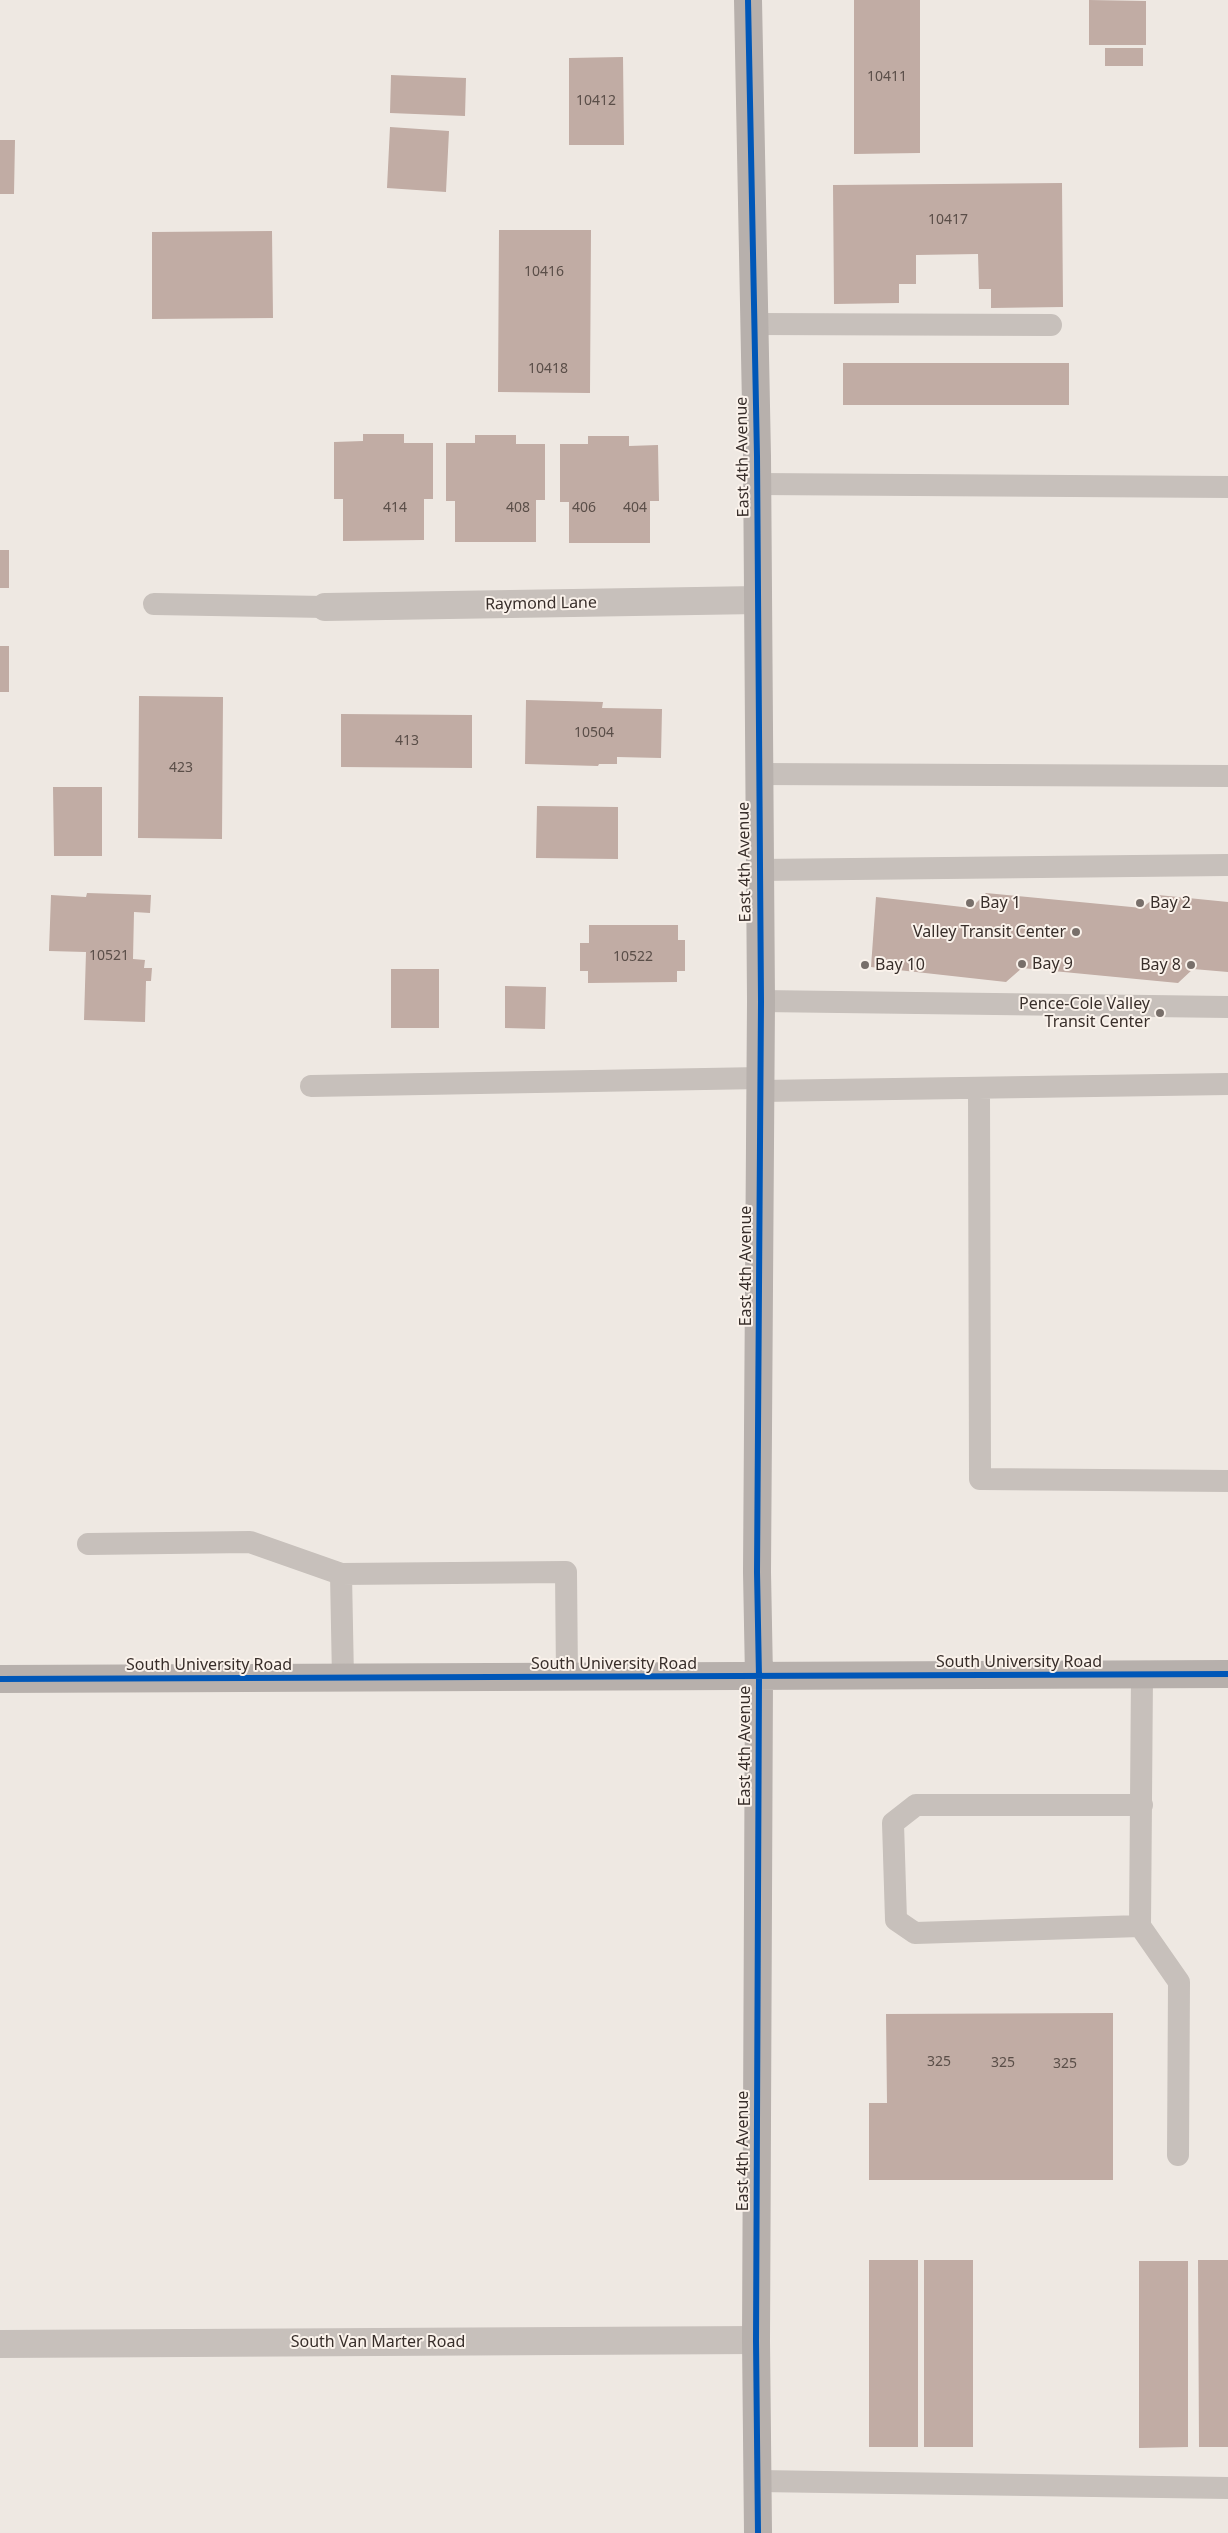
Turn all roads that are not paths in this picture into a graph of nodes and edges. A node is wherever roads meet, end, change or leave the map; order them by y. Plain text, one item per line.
1 (748, 0) edge
2 (754, 324) junction
3 (1051, 325) dead end
4 (757, 484) junction
5 (1228, 487) edge
6 (758, 600) junction
7 (154, 604) dead end
8 (326, 607) joint
9 (758, 774) junction
10 (1228, 776) edge
11 (1228, 865) edge
12 (758, 870) junction
13 (761, 1001) junction
14 (1228, 1006) edge
15 (1228, 1084) edge
16 (761, 1085) junction
17 (311, 1086) dead end
18 (979, 1088) junction
19 (1228, 1481) edge
20 (88, 1544) dead end
21 (341, 1574) junction
22 (1228, 1674) edge
23 (1142, 1675) junction
24 (567, 1677) junction
25 (759, 1677) junction
26 (0, 1679) edge
27 (343, 1679) junction
28 (1142, 1806) junction
29 (1140, 1926) junction
30 (1178, 2154) dead end
31 (756, 2340) junction
32 (0, 2344) edge
33 (758, 2481) junction
34 (1228, 2488) edge
35 (758, 2533) edge

1 - 2 street, East 4th Avenue
2 - 3 lane
2 - 4 street, East 4th Avenue
4 - 5 lane
4 - 6 street, East 4th Avenue
6 - 8 street, Raymond Lane
6 - 9 street, East 4th Avenue
7 - 8 lane
9 - 10 lane
9 - 12 street, East 4th Avenue
11 - 12 lane
12 - 13 street, East 4th Avenue
13 - 14 lane
13 - 16 street, East 4th Avenue
15 - 18 lane
16 - 17 lane
16 - 18 lane
16 - 25 street, East 4th Avenue
18 - 19 lane
20 - 21 lane
21 - 24 lane
21 - 27 lane
22 - 23 street, South University Road
23 - 25 street, South University Road
23 - 28 lane
24 - 25 street, South University Road
24 - 27 street, South University Road
25 - 31 street, East 4th Avenue
26 - 27 street, South University Road
28 - 29 lane
28 - 29 lane
29 - 30 lane
31 - 32 street, South Van Marter Road
31 - 33 street, East 4th Avenue
33 - 34 lane
33 - 35 street, East 4th Avenue

